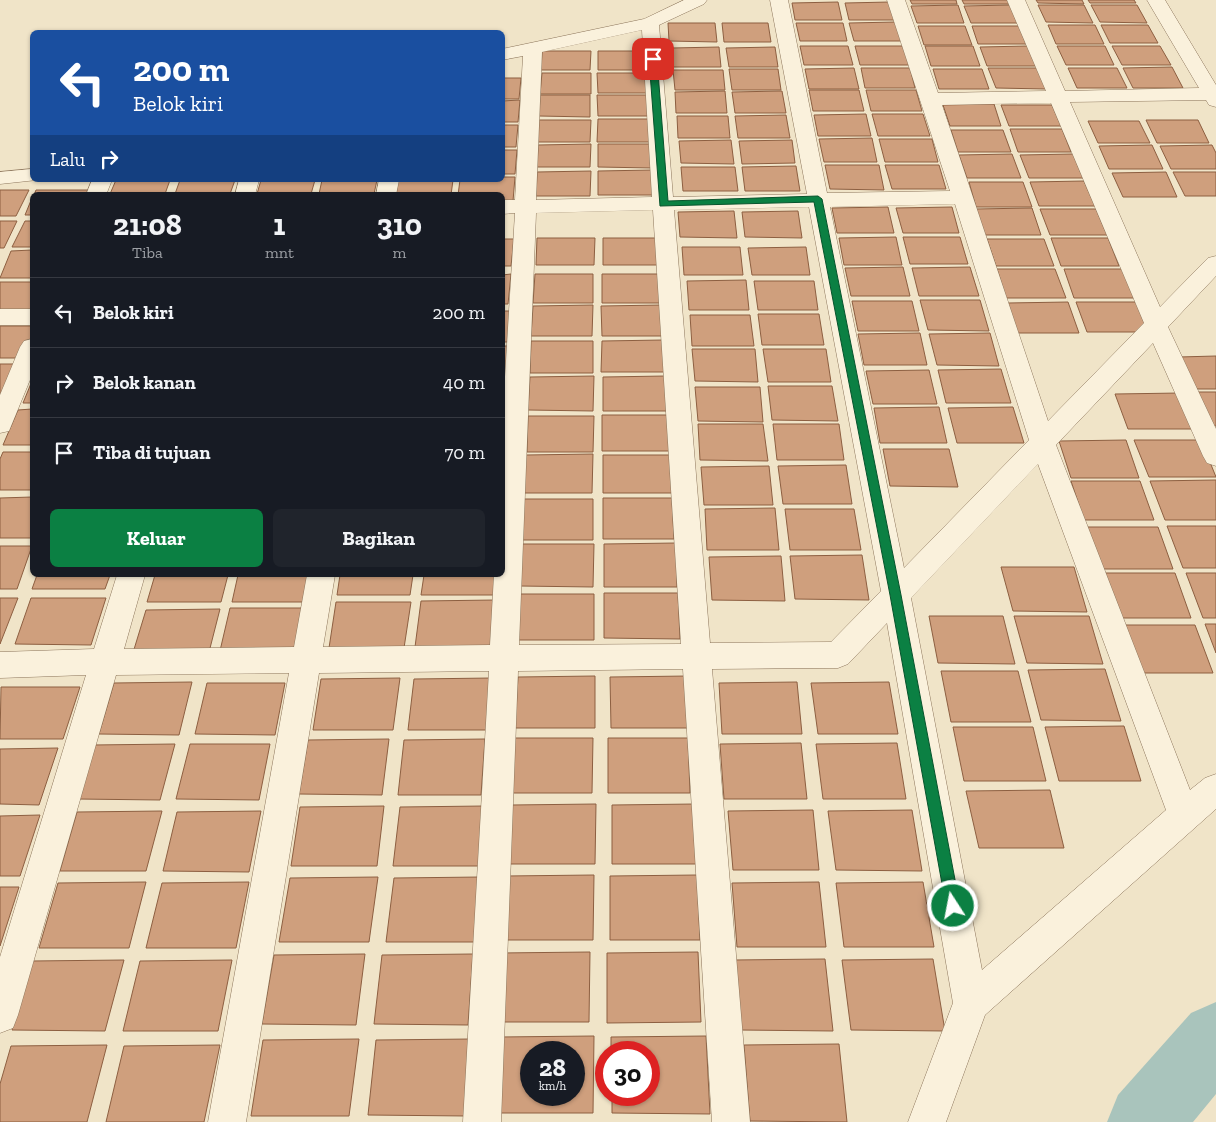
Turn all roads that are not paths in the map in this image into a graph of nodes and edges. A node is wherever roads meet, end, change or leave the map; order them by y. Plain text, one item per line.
1 (698, 0) edge
2 (778, 0) edge
3 (896, 0) edge
4 (1016, 0) edge
5 (1156, 0) edge
6 (650, 23) junction
7 (533, 48) junction
8 (505, 54) edge
9 (1058, 97) junction
10 (1214, 98) edge
11 (931, 99) junction
12 (30, 175) edge
13 (0, 178) edge
14 (962, 197) junction
15 (818, 199) junction
16 (664, 204) junction
17 (514, 206) edge
18 (1216, 263) edge
19 (0, 317) edge
20 (30, 317) edge
21 (1156, 325) junction
22 (30, 352) edge
23 (0, 424) edge
24 (1043, 443) junction
25 (1216, 456) edge
26 (130, 577) edge
27 (321, 577) edge
28 (896, 595) junction
29 (696, 656) junction
30 (504, 659) junction
31 (306, 660) junction
32 (105, 662) junction
33 (0, 666) edge
34 (1216, 790) edge
35 (1184, 816) junction
36 (971, 1003) junction
37 (0, 1015) edge
38 (227, 1122) edge
39 (482, 1122) edge
40 (730, 1122) edge
41 (927, 1122) edge

1 - 6 street
2 - 15 street
3 - 11 street
4 - 9 street
5 - 10 street
6 - 7 street
6 - 16 street
7 - 8 street
7 - 17 street
9 - 10 street
9 - 11 street
9 - 21 street
11 - 14 street
12 - 13 street
14 - 15 street
14 - 24 street
15 - 16 street
15 - 28 street
16 - 17 street
16 - 29 street
17 - 30 street
18 - 21 street
19 - 20 street
21 - 24 street
21 - 25 street
22 - 23 street
24 - 28 street
24 - 35 street
26 - 32 street
27 - 31 street
28 - 29 street
28 - 36 street
29 - 30 street
29 - 40 street
30 - 31 street
30 - 39 street
31 - 32 street
31 - 38 street
32 - 33 street
32 - 37 street
34 - 35 street
35 - 36 street
36 - 41 street

